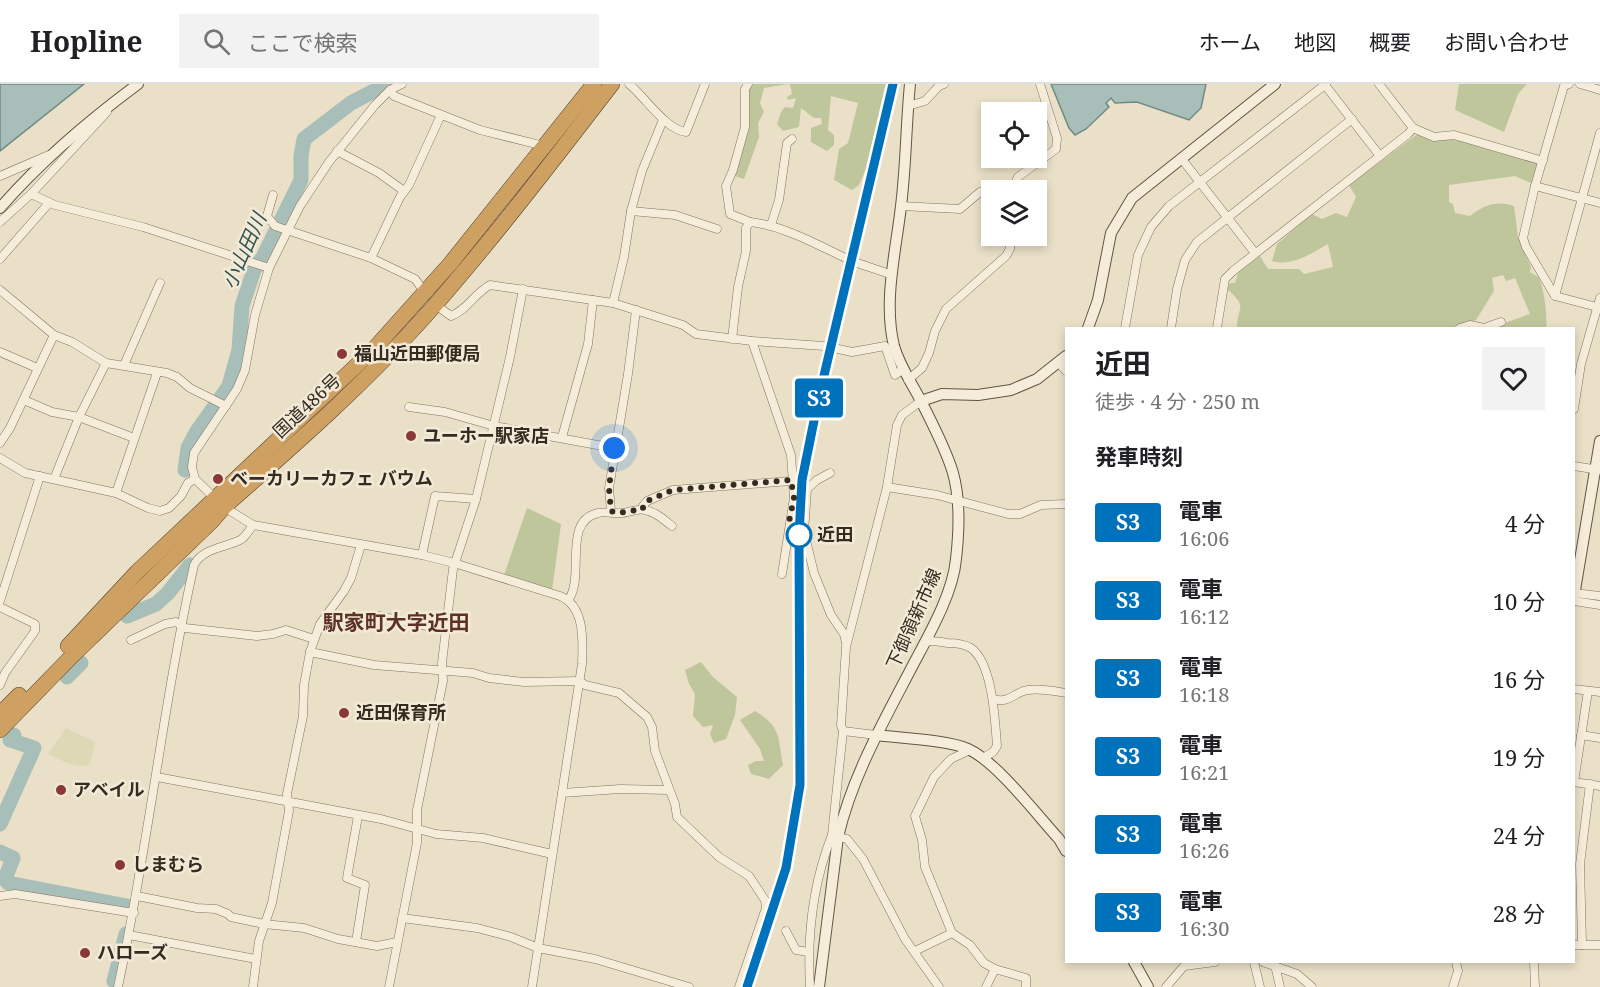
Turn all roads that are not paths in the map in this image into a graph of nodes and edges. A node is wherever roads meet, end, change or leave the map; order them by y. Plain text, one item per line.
1 (138, 84) edge
2 (402, 84) edge
3 (594, 84) edge
4 (612, 84) edge
5 (629, 84) edge
6 (705, 84) edge
7 (748, 84) edge
8 (910, 84) edge
9 (944, 84) edge
10 (1041, 84) edge
11 (1275, 84) edge
12 (1325, 84) edge
13 (1379, 84) edge
14 (1569, 84) edge
15 (1580, 84) edge
16 (390, 90) junction
17 (1600, 90) edge
18 (908, 106) junction
19 (107, 107) junction
20 (441, 115) junction
21 (1352, 119) junction
22 (663, 120) junction
23 (1413, 128) junction
24 (1600, 133) edge
25 (792, 139) dead end
26 (545, 146) junction
27 (338, 151) junction
28 (53, 153) junction
29 (1380, 156) junction
30 (1181, 158) junction
31 (1543, 161) junction
32 (0, 176) edge
33 (1017, 180) edge
34 (1199, 182) junction
35 (1535, 186) junction
36 (404, 191) junction
37 (981, 192) edge
38 (31, 194) junction
39 (273, 195) dead end
40 (1582, 198) junction
41 (49, 202) junction
42 (1600, 203) edge
43 (901, 206) junction
44 (0, 208) edge
45 (631, 211) junction
46 (1227, 218) junction
47 (750, 222) junction
48 (1, 223) edge
49 (771, 225) junction
50 (287, 229) junction
51 (717, 229) dead end
52 (1010, 246) edge
53 (1255, 253) junction
54 (371, 258) junction
55 (0, 259) edge
56 (261, 266) junction
57 (892, 274) junction
58 (160, 283) dead end
59 (523, 289) junction
60 (0, 290) edge
61 (1555, 297) junction
62 (1600, 298) edge
63 (430, 300) junction
64 (593, 300) junction
65 (613, 303) junction
66 (1597, 307) junction
67 (636, 310) junction
68 (1501, 322) dead end
69 (1088, 327) edge
70 (1125, 327) edge
71 (1171, 327) edge
72 (1217, 327) edge
73 (1463, 327) edge
74 (1479, 327) edge
75 (1487, 327) edge
76 (54, 335) junction
77 (732, 339) junction
78 (752, 341) junction
79 (824, 346) dead end
80 (834, 348) dead end
81 (0, 352) edge
82 (106, 363) junction
83 (1577, 363) edge
84 (1064, 364) edge
85 (123, 366) junction
86 (37, 368) junction
87 (157, 373) junction
88 (905, 375) junction
89 (1575, 394) edge
90 (24, 400) junction
91 (921, 401) junction
92 (222, 403) junction
93 (409, 406) dead end
94 (79, 417) junction
95 (494, 426) junction
96 (562, 437) junction
97 (135, 438) junction
98 (1600, 441) edge
99 (0, 443) edge
100 (614, 448) junction
101 (0, 458) edge
102 (1575, 466) edge
103 (1598, 470) edge
104 (830, 473) dead end
105 (40, 476) junction
106 (54, 478) junction
107 (195, 480) junction
108 (791, 480) junction
109 (886, 487) junction
110 (116, 492) junction
111 (476, 499) junction
112 (956, 500) junction
113 (219, 503) junction
114 (1065, 504) edge
115 (643, 509) junction
116 (611, 511) junction
117 (789, 522) junction
118 (253, 525) junction
119 (672, 526) dead end
120 (804, 532) junction
121 (361, 544) junction
122 (422, 555) junction
123 (454, 563) junction
124 (782, 574) dead end
125 (1575, 589) edge
126 (1575, 594) edge
127 (1600, 596) edge
128 (569, 599) junction
129 (0, 601) edge
130 (1575, 601) edge
131 (1600, 605) edge
132 (0, 607) edge
133 (379, 616) dead end
134 (181, 625) junction
135 (446, 630) junction
136 (314, 639) junction
137 (131, 640) dead end
138 (925, 642) junction
139 (846, 647) junction
140 (310, 652) junction
141 (443, 672) junction
142 (580, 681) junction
143 (0, 685) edge
144 (1575, 688) edge
145 (1588, 691) junction
146 (1065, 693) edge
147 (1600, 693) edge
148 (993, 699) junction
149 (0, 714) edge
150 (0, 730) edge
151 (843, 731) junction
152 (876, 735) junction
153 (1581, 735) junction
154 (1600, 738) edge
155 (970, 750) junction
156 (983, 758) junction
157 (1575, 775) edge
158 (157, 777) junction
159 (1575, 782) edge
160 (1590, 784) junction
161 (1600, 786) edge
162 (669, 790) junction
163 (562, 793) junction
164 (288, 802) junction
165 (358, 816) junction
166 (416, 828) junction
167 (835, 836) junction
168 (1063, 836) edge
169 (552, 854) junction
170 (0, 896) edge
171 (137, 896) junction
172 (134, 913) junction
173 (402, 918) junction
174 (264, 924) junction
175 (786, 931) dead end
176 (952, 933) junction
177 (129, 935) junction
178 (356, 942) junction
179 (397, 942) junction
180 (1575, 945) edge
181 (1582, 945) junction
182 (1600, 945) edge
183 (538, 948) junction
184 (915, 951) junction
185 (808, 952) junction
186 (256, 959) junction
187 (1135, 963) edge
188 (1207, 963) edge
189 (1254, 963) edge
190 (1267, 963) edge
191 (1456, 963) edge
192 (1534, 963) edge
193 (1275, 965) junction
194 (995, 969) junction
195 (118, 987) edge
196 (253, 987) edge
197 (390, 987) edge
198 (532, 987) edge
199 (688, 987) edge
200 (739, 987) edge
201 (810, 987) edge
202 (819, 987) edge
203 (939, 987) edge
204 (986, 987) edge
205 (1026, 987) edge
206 (1148, 987) edge
207 (1166, 987) edge
208 (1260, 987) edge
209 (1280, 987) edge
210 (1312, 987) edge
211 (1453, 987) edge
212 (1535, 987) edge

1 - 19 street
2 - 16 street
3 - 26 highway, 国道486号
4 - 63 highway, 国道486号
5 - 22 street
6 - 22 street
7 - 47 street
8 - 18 street, 下御領新市線
9 - 18 street
10 - 33 street
11 - 30 street
12 - 21 street
12 - 34 street
13 - 23 street
14 - 31 street
15 - 17 street
16 - 20 street
16 - 27 street
18 - 43 street, 下御領新市線
19 - 28 street
19 - 38 street
20 - 26 street
20 - 36 street
21 - 29 street
21 - 46 street
22 - 45 street
23 - 29 street
23 - 31 street
24 - 40 street
25 - 49 street
26 - 63 highway, 国道486号
27 - 36 street
27 - 50 street
28 - 32 street
28 - 44 street
29 - 53 street
30 - 34 street
30 - 69 street
31 - 35 street
34 - 46 street
34 - 70 street
35 - 40 street
35 - 61 street
36 - 54 street
37 - 43 street
38 - 41 street
38 - 48 street
39 - 50 street
40 - 42 street
40 - 61 street
41 - 55 street
41 - 56 street
43 - 57 street, 下御領新市線
45 - 51 street
45 - 65 street
46 - 53 street
46 - 71 street
47 - 49 street
47 - 77 street
49 - 57 street
50 - 54 street
50 - 56 street
52 - 88 street
53 - 72 street
54 - 63 street
56 - 92 street
57 - 88 street, 下御領新市線
58 - 85 street
59 - 63 street
59 - 64 street
59 - 95 street
60 - 76 street
61 - 66 street
62 - 66 street
63 - 113 highway, 国道486号
64 - 65 street
64 - 96 street
65 - 67 street
66 - 83 street
67 - 77 street
67 - 100 street
68 - 75 street
73 - 74 street
76 - 82 street
76 - 86 street
77 - 78 street
78 - 79 street
78 - 108 street
80 - 88 street
81 - 86 street
82 - 85 street
82 - 94 street
83 - 89 street
84 - 91 street
85 - 87 street
86 - 90 street
87 - 92 street
87 - 97 street
88 - 91 street, 下御領新市線
90 - 94 street
90 - 99 street
91 - 109 street
91 - 112 street, 下御領新市線
92 - 107 street
93 - 95 street
94 - 97 street
94 - 106 street
95 - 96 street
95 - 111 street
96 - 100 street
97 - 110 street
98 - 103 street
100 - 116 street
101 - 105 street
102 - 103 street
103 - 125 street
104 - 120 street
105 - 106 street
105 - 129 street
106 - 110 street
107 - 110 street
107 - 113 street
108 - 115 street
108 - 117 street
109 - 112 street
109 - 139 street
111 - 122 street
111 - 123 street
112 - 114 street
112 - 138 street, 下御領新市線
113 - 118 street
113 - 149 highway, 国道486号
113 - 150 highway, 国道486号
115 - 116 street
115 - 119 street
116 - 128 street
117 - 120 street
117 - 124 street
118 - 121 street
118 - 134 street
120 - 139 street
121 - 122 street
121 - 136 street
122 - 123 street
123 - 128 street
123 - 135 street
126 - 127 street
128 - 142 street
130 - 131 street
132 - 143 street
133 - 135 street
134 - 136 street
134 - 137 street
134 - 158 street
135 - 141 street
136 - 140 street
138 - 148 street
138 - 152 street, 下御領新市線
139 - 151 street
140 - 141 street
140 - 164 street
141 - 142 street
141 - 166 street
142 - 162 street
142 - 163 street
144 - 145 street
145 - 147 street
145 - 153 street
146 - 148 street
148 - 156 street
151 - 152 street
151 - 167 street
152 - 155 street
152 - 167 street, 下御領新市線
153 - 154 street
153 - 157 street
155 - 156 street
155 - 176 street
156 - 168 street
158 - 164 street
158 - 171 street
159 - 160 street
160 - 161 street
160 - 181 street
162 - 163 street
162 - 200 street
163 - 169 street
164 - 165 street
164 - 174 street
165 - 166 street
165 - 178 street
166 - 169 street
166 - 173 street
167 - 184 street
167 - 185 street
167 - 202 street, 下御領新市線
169 - 183 street
170 - 172 street
171 - 172 street
171 - 174 street
172 - 177 street
173 - 179 street
173 - 183 street
174 - 178 street
174 - 186 street
175 - 185 street
176 - 184 street
176 - 194 street
177 - 186 street
177 - 195 street
178 - 179 street
179 - 197 street
180 - 181 street
181 - 182 street
183 - 198 street
183 - 199 street
184 - 203 street
185 - 201 street
186 - 196 street
187 - 206 street
188 - 207 street
189 - 208 street
190 - 193 street
191 - 211 street
192 - 212 street
193 - 209 street
193 - 210 street
194 - 204 street
194 - 205 street

